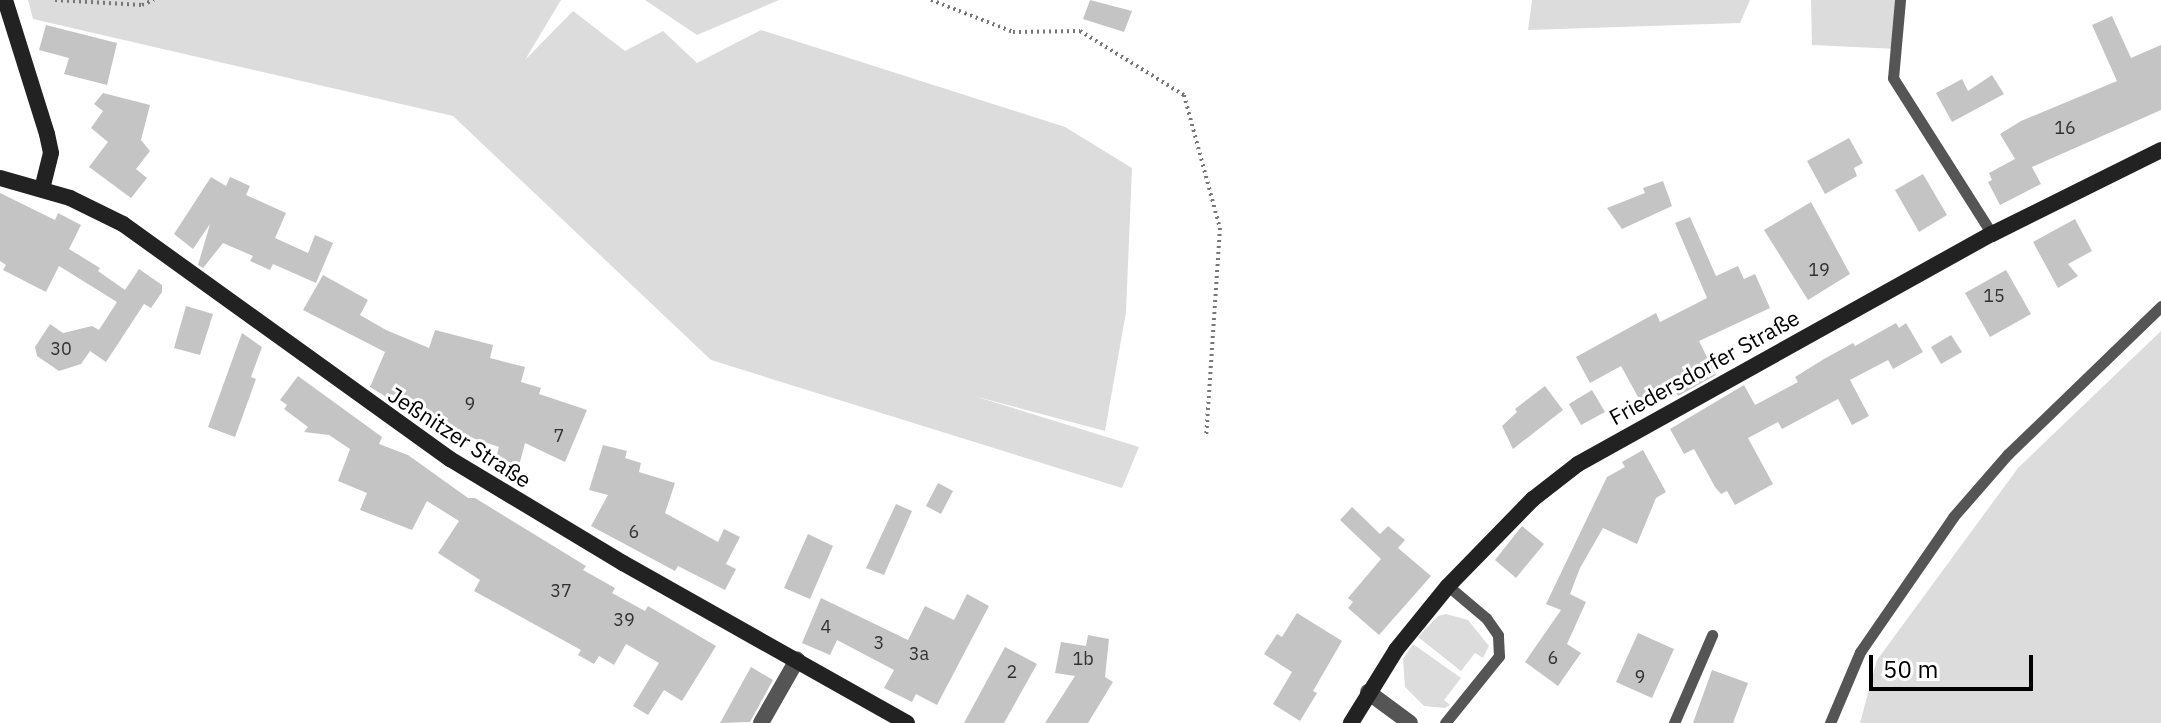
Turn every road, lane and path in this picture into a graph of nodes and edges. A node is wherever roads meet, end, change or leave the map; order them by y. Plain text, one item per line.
1 (5, 0) edge
2 (55, 0) edge
3 (154, 0) edge
4 (931, 0) edge
5 (1900, 0) edge
6 (2161, 150) edge
7 (0, 178) edge
8 (42, 189) junction
9 (1992, 234) junction
10 (2161, 306) edge
11 (1206, 437) dead end
12 (1448, 586) junction
13 (1712, 635) dead end
14 (797, 660) junction
15 (1368, 692) junction
16 (761, 723) edge
17 (907, 723) edge
18 (1351, 723) edge
19 (1410, 723) edge
20 (1445, 723) edge
21 (1674, 723) edge
22 (1830, 723) edge

1 - 8 main road
2 - 3 path
4 - 11 path
5 - 9 lane
6 - 9 main road, Friedersdorfer Straße
7 - 8 main road, Jeßnitzer Straße
8 - 14 main road, Jeßnitzer Straße
9 - 12 main road, Friedersdorfer Straße
10 - 22 lane
12 - 15 main road, Friedersdorfer Straße
12 - 20 lane
13 - 21 lane
14 - 16 street
14 - 17 main road, Jeßnitzer Straße
15 - 18 main road, Friedersdorfer Straße
15 - 19 street

